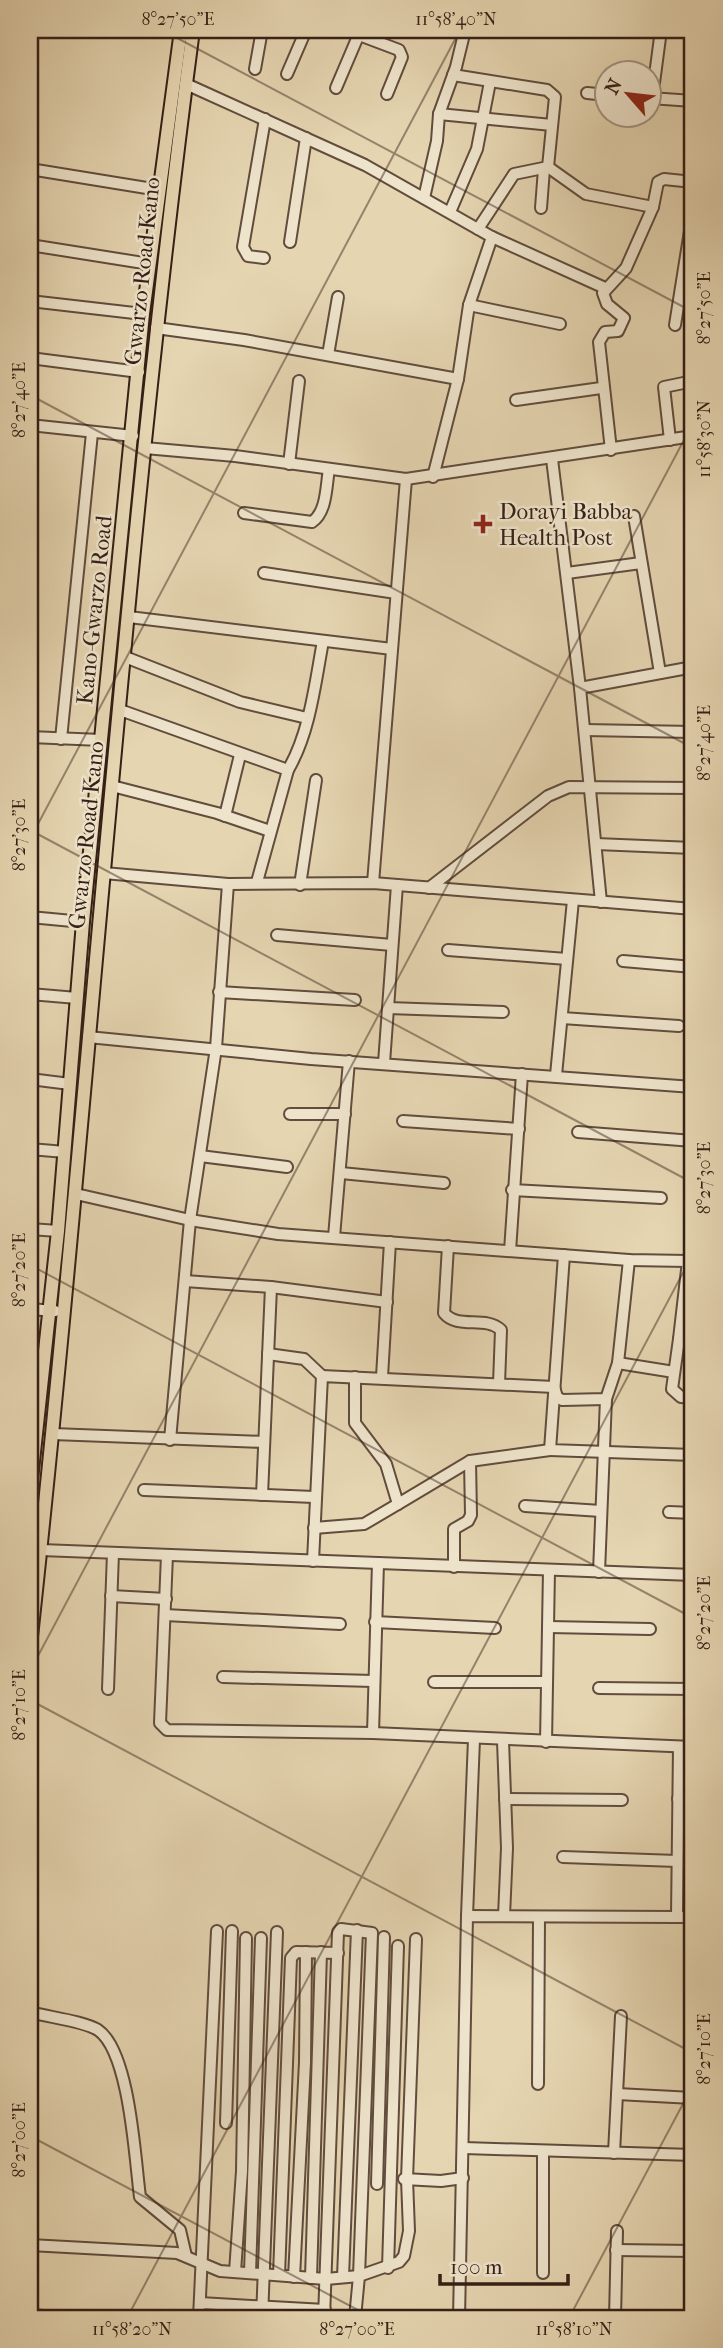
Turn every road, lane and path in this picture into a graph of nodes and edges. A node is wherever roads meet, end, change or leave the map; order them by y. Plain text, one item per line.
1 (181, 30) edge
2 (193, 30) edge
3 (262, 30) edge
4 (306, 30) edge
5 (346, 30) edge
6 (465, 30) edge
7 (661, 30) edge
8 (359, 34) junction
9 (657, 60) edge
10 (255, 69) dead end
11 (287, 74) dead end
12 (453, 75) junction
13 (490, 82) junction
14 (186, 84) junction
15 (336, 88) dead end
16 (587, 93) dead end
17 (387, 94) dead end
18 (594, 94) edge
19 (664, 99) edge
20 (693, 101) edge
21 (439, 114) junction
22 (482, 118) junction
23 (264, 119) junction
24 (552, 125) junction
25 (306, 138) junction
26 (546, 168) junction
27 (30, 169) edge
28 (693, 182) edge
29 (159, 190) junction
30 (424, 198) junction
31 (653, 207) junction
32 (541, 208) dead end
33 (450, 212) junction
34 (693, 212) edge
35 (478, 229) junction
36 (492, 237) junction
37 (290, 242) dead end
38 (30, 245) edge
39 (264, 258) dead end
40 (149, 264) junction
41 (605, 288) junction
42 (338, 297) dead end
43 (30, 301) edge
44 (469, 305) junction
45 (143, 314) junction
46 (560, 324) dead end
47 (675, 325) dead end
48 (156, 328) junction
49 (328, 355) junction
50 (30, 358) edge
51 (139, 373) junction
52 (458, 379) junction
53 (299, 381) dead end
54 (693, 381) edge
55 (601, 388) junction
56 (516, 400) dead end
57 (30, 425) edge
58 (92, 433) junction
59 (133, 436) junction
60 (693, 436) edge
61 (670, 440) junction
62 (145, 448) junction
63 (611, 450) junction
64 (552, 459) junction
65 (289, 464) junction
66 (329, 469) junction
67 (433, 477) junction
68 (406, 479) junction
69 (244, 513) dead end
70 (634, 516) dead end
71 (124, 526) junction
72 (137, 526) junction
73 (640, 563) junction
74 (264, 573) dead end
75 (567, 573) junction
76 (396, 593) junction
77 (128, 617) junction
78 (323, 641) junction
79 (392, 649) junction
80 (125, 657) junction
81 (693, 667) edge
82 (660, 673) junction
83 (580, 688) junction
84 (120, 710) junction
85 (307, 718) junction
86 (584, 730) junction
87 (693, 732) edge
88 (30, 737) edge
89 (61, 739) junction
90 (101, 740) junction
91 (240, 755) junction
92 (288, 770) junction
93 (316, 780) dead end
94 (112, 786) junction
95 (591, 787) junction
96 (693, 788) edge
97 (225, 816) junction
98 (270, 831) junction
99 (596, 844) junction
100 (693, 848) edge
101 (104, 873) junction
102 (257, 882) junction
103 (373, 883) junction
104 (228, 884) junction
105 (300, 885) junction
106 (397, 885) junction
107 (429, 888) junction
108 (573, 900) junction
109 (601, 902) junction
110 (693, 909) edge
111 (30, 917) edge
112 (83, 922) junction
113 (278, 935) dead end
114 (393, 945) junction
115 (448, 950) dead end
116 (567, 959) junction
117 (623, 961) dead end
118 (693, 967) edge
119 (219, 992) junction
120 (30, 994) edge
121 (77, 998) junction
122 (355, 1000) dead end
123 (388, 1008) junction
124 (503, 1012) dead end
125 (562, 1018) junction
126 (679, 1026) dead end
127 (88, 1037) junction
128 (216, 1048) junction
129 (349, 1061) junction
130 (384, 1063) junction
131 (522, 1074) junction
132 (556, 1075) junction
133 (30, 1079) edge
134 (70, 1084) junction
135 (693, 1087) edge
136 (290, 1114) dead end
137 (345, 1114) junction
138 (403, 1121) dead end
139 (519, 1129) junction
140 (578, 1132) dead end
141 (693, 1141) edge
142 (30, 1149) edge
143 (65, 1152) junction
144 (200, 1156) junction
145 (287, 1167) dead end
146 (341, 1173) junction
147 (444, 1182) dead end
148 (512, 1190) junction
149 (76, 1195) junction
150 (661, 1198) dead end
151 (190, 1220) junction
152 (30, 1229) edge
153 (58, 1231) junction
154 (334, 1237) junction
155 (390, 1242) junction
156 (448, 1246) junction
157 (510, 1251) junction
158 (564, 1255) junction
159 (629, 1260) junction
160 (690, 1265) edge
161 (184, 1281) junction
162 (271, 1287) junction
163 (387, 1302) junction
164 (30, 1309) edge
165 (50, 1310) junction
166 (64, 1312) junction
167 (679, 1339) junction
168 (693, 1340) edge
169 (268, 1354) junction
170 (618, 1363) junction
171 (674, 1372) junction
172 (322, 1376) junction
173 (355, 1377) junction
174 (382, 1377) junction
175 (499, 1384) junction
176 (554, 1387) junction
177 (35, 1397) edge
178 (693, 1398) edge
179 (606, 1399) junction
180 (53, 1434) junction
181 (170, 1440) junction
182 (264, 1442) junction
183 (550, 1450) junction
184 (604, 1452) junction
185 (693, 1455) edge
186 (32, 1457) edge
187 (470, 1461) junction
188 (30, 1489) edge
189 (144, 1490) dead end
190 (261, 1495) junction
191 (314, 1497) junction
192 (398, 1504) junction
193 (525, 1506) dead end
194 (601, 1511) junction
195 (670, 1512) dead end
196 (693, 1513) edge
197 (314, 1528) junction
198 (41, 1550) junction
199 (113, 1553) junction
200 (167, 1555) junction
201 (313, 1561) junction
202 (378, 1563) junction
203 (454, 1567) junction
204 (549, 1570) junction
205 (599, 1572) junction
206 (693, 1575) edge
207 (111, 1597) junction
208 (166, 1599) junction
209 (165, 1615) junction
210 (375, 1622) junction
211 (340, 1624) dead end
212 (549, 1627) junction
213 (495, 1628) dead end
214 (650, 1629) dead end
215 (30, 1646) edge
216 (223, 1677) dead end
217 (373, 1681) junction
218 (434, 1682) dead end
219 (547, 1682) junction
220 (599, 1688) dead end
221 (108, 1689) dead end
222 (693, 1689) edge
223 (373, 1732) junction
224 (474, 1739) junction
225 (503, 1741) junction
226 (547, 1742) junction
227 (693, 1747) edge
228 (679, 1748) junction
229 (505, 1799) junction
230 (678, 1799) junction
231 (622, 1800) dead end
232 (693, 1800) edge
233 (563, 1857) dead end
234 (677, 1861) junction
235 (467, 1916) junction
236 (504, 1916) junction
237 (677, 1917) junction
238 (693, 1917) edge
239 (539, 1918) junction
240 (357, 1930) junction
241 (217, 1931) dead end
242 (232, 1931) dead end
243 (277, 1932) dead end
244 (384, 1937) dead end
245 (246, 1938) dead end
246 (261, 1938) dead end
247 (416, 1939) dead end
248 (398, 1945) dead end
249 (306, 1952) junction
250 (321, 1952) junction
251 (338, 1953) junction
252 (306, 2002) junction
253 (321, 2003) junction
254 (369, 2003) junction
255 (382, 2003) junction
256 (396, 2003) junction
257 (413, 2003) junction
258 (274, 2004) junction
259 (290, 2004) junction
260 (252, 2005) junction
261 (30, 2012) edge
262 (621, 2016) dead end
263 (288, 2062) junction
264 (305, 2062) junction
265 (320, 2062) junction
266 (334, 2062) junction
267 (538, 2084) dead end
268 (287, 2090) junction
269 (366, 2090) junction
270 (379, 2090) junction
271 (395, 2090) junction
272 (411, 2090) junction
273 (257, 2091) junction
274 (272, 2091) junction
275 (242, 2092) junction
276 (617, 2094) junction
277 (693, 2098) edge
278 (209, 2122) junction
279 (226, 2123) junction
280 (242, 2124) junction
281 (464, 2148) junction
282 (543, 2151) junction
283 (614, 2153) junction
284 (693, 2155) edge
285 (285, 2170) junction
286 (242, 2171) junction
287 (256, 2171) junction
288 (270, 2171) junction
289 (463, 2178) junction
290 (408, 2179) junction
291 (391, 2182) junction
292 (377, 2184) junction
293 (361, 2191) junction
294 (347, 2194) junction
295 (283, 2199) junction
296 (298, 2199) junction
297 (315, 2200) junction
298 (329, 2200) junction
299 (617, 2231) dead end
300 (30, 2245) edge
301 (615, 2250) junction
302 (693, 2251) edge
303 (186, 2256) junction
304 (202, 2262) junction
305 (388, 2268) junction
306 (235, 2272) junction
307 (250, 2273) junction
308 (543, 2273) dead end
309 (265, 2275) junction
310 (279, 2275) junction
311 (359, 2276) junction
312 (294, 2277) junction
313 (343, 2277) junction
314 (311, 2278) junction
315 (327, 2279) junction
316 (200, 2303) junction
317 (263, 2306) junction
318 (325, 2314) edge
319 (30, 2315) edge
320 (72, 2318) edge
321 (199, 2318) edge
322 (262, 2318) edge
323 (355, 2318) edge
324 (459, 2318) edge
325 (615, 2318) edge

1 - 29 main road, Kano-Gwarzo Road
2 - 14 main road, Gwarzo Road Kano
3 - 10 street
4 - 11 street
5 - 8 street
6 - 12 street
7 - 9 street
8 - 15 street
8 - 17 street
12 - 13 street
12 - 21 street
13 - 22 street
13 - 24 street
14 - 23 street
14 - 48 main road, Gwarzo Road Kano
16 - 18 street
19 - 20 street
21 - 22 street
21 - 30 street
22 - 24 street
22 - 33 street
23 - 25 street
23 - 39 street
24 - 26 street
25 - 30 street
25 - 37 street
26 - 31 street
26 - 32 street
26 - 35 street
27 - 29 street
28 - 31 street
29 - 40 main road, Kano-Gwarzo Road
30 - 33 street
31 - 41 street
33 - 35 street
34 - 47 street
35 - 36 street
36 - 41 street
36 - 44 street
38 - 40 street
40 - 45 main road, Kano-Gwarzo Road
41 - 55 street
42 - 49 street
43 - 45 street
44 - 46 street
44 - 52 street
45 - 51 main road, Kano-Gwarzo Road
48 - 49 street
48 - 62 main road, Gwarzo Road Kano
49 - 52 street
50 - 51 street
51 - 59 main road, Kano-Gwarzo Road
52 - 67 street
53 - 65 street
54 - 61 street
55 - 56 street
55 - 63 street
57 - 58 street
58 - 59 street
58 - 89 street
59 - 71 main road, Kano-Gwarzo Road
60 - 61 street
61 - 63 street
62 - 65 street
62 - 72 main road, Gwarzo Road Kano
63 - 64 street
64 - 67 street
64 - 75 street
65 - 66 street
66 - 68 street
66 - 69 street
67 - 68 street
68 - 76 street
70 - 73 street
71 - 72 main road
71 - 90 main road, Kano-Gwarzo Road
72 - 77 main road, Gwarzo Road Kano
73 - 75 street
73 - 82 street
74 - 76 street
75 - 83 street
76 - 79 street
77 - 78 street
77 - 80 main road, Gwarzo Road Kano
78 - 79 street
78 - 85 street
79 - 103 street
80 - 84 main road, Gwarzo Road Kano
80 - 85 street
81 - 82 street
82 - 83 street
83 - 86 street
84 - 91 street
84 - 94 main road, Gwarzo Road Kano
85 - 92 street
86 - 87 street
86 - 95 street
88 - 89 street
89 - 90 street
90 - 112 main road, Kano-Gwarzo Road
91 - 92 street
91 - 97 street
92 - 98 street
93 - 105 street
94 - 97 street
94 - 101 main road, Gwarzo Road Kano
95 - 96 street
95 - 99 street
95 - 107 street
97 - 98 street
98 - 102 street
99 - 100 street
99 - 109 street
101 - 104 street
101 - 127 main road, Gwarzo Road Kano
102 - 104 street
102 - 105 street
103 - 105 street
103 - 106 street
104 - 119 street
106 - 107 street
106 - 114 street
107 - 108 street
108 - 109 street
108 - 116 street
109 - 110 street
111 - 112 street
112 - 121 main road, Kano-Gwarzo Road
113 - 114 street
114 - 123 street
115 - 116 street
116 - 125 street
117 - 118 street
119 - 122 street
119 - 128 street
120 - 121 street
121 - 134 main road, Kano-Gwarzo Road
123 - 124 street
123 - 130 street
125 - 126 street
125 - 132 street
127 - 128 street
127 - 149 main road, Gwarzo Road Kano
128 - 129 street
128 - 144 street
129 - 130 street
129 - 137 street
130 - 131 street
131 - 132 street
131 - 139 street
132 - 135 street
133 - 134 street
134 - 143 main road, Kano-Gwarzo Road
136 - 137 street
137 - 146 street
138 - 139 street
139 - 148 street
140 - 141 street
142 - 143 street
143 - 153 main road, Kano-Gwarzo Road
144 - 145 street
144 - 151 street
146 - 147 street
146 - 154 street
148 - 150 street
148 - 157 street
149 - 151 street
149 - 166 main road, Gwarzo Road Kano
151 - 154 street
151 - 161 street
152 - 153 street
153 - 165 main road, Kano-Gwarzo Road
154 - 155 street
155 - 156 street
155 - 163 street
156 - 157 street
156 - 175 street
157 - 158 street
158 - 159 street
158 - 176 street
159 - 160 street
159 - 170 street
160 - 167 street
161 - 162 street
161 - 181 street
162 - 163 street
162 - 169 street
163 - 174 street
164 - 165 street
165 - 166 street
165 - 177 main road, Kano-Gwarzo Road
166 - 180 main road, Gwarzo Road Kano
167 - 168 street
167 - 171 street
169 - 172 street
169 - 182 street
170 - 171 street
170 - 179 street
171 - 178 street
172 - 173 street
172 - 191 street
173 - 174 street
173 - 192 street
174 - 175 street
175 - 176 street
176 - 179 street
176 - 183 street
177 - 186 main road, Kano-Gwarzo Road
179 - 184 street
180 - 181 street
180 - 198 main road, Gwarzo Road Kano
181 - 182 street
182 - 190 street
183 - 184 street
183 - 187 street
184 - 185 street
184 - 194 street
186 - 188 main road, Kano-Gwarzo Road
187 - 192 street
187 - 203 street
189 - 190 street
190 - 191 street
191 - 197 street
192 - 197 street
193 - 194 street
194 - 205 street
195 - 196 street
197 - 201 street
198 - 199 street
198 - 215 main road, Gwarzo Road Kano
199 - 200 street
199 - 207 street
200 - 201 street
200 - 208 street
201 - 202 street
202 - 203 street
202 - 210 street
203 - 204 street
204 - 205 street
204 - 212 street
205 - 206 street
207 - 208 street
207 - 221 street
208 - 209 street
209 - 211 street
209 - 223 street
210 - 213 street
210 - 217 street
212 - 214 street
212 - 219 street
216 - 217 street
217 - 223 street
218 - 219 street
219 - 226 street
220 - 222 street
223 - 224 street
224 - 225 street
224 - 235 street
225 - 226 street
225 - 229 street
226 - 228 street
227 - 228 street
228 - 230 street
229 - 231 street
229 - 236 street
230 - 232 street
230 - 234 street
233 - 234 street
234 - 237 street
235 - 236 street
235 - 281 street
236 - 239 street
237 - 238 street
237 - 239 street
239 - 267 street
240 - 251 street
240 - 254 street
240 - 294 street
241 - 278 street
242 - 279 street
243 - 258 street
244 - 255 street
245 - 260 street
246 - 260 street
247 - 257 street
248 - 256 street
249 - 250 street
249 - 252 street
249 - 259 street
250 - 251 street
250 - 253 street
251 - 266 street
252 - 253 street
252 - 259 street
252 - 264 street
253 - 265 street
254 - 255 street
254 - 269 street
255 - 256 street
255 - 270 street
256 - 257 street
256 - 271 street
257 - 272 street
258 - 259 street
258 - 260 street
258 - 274 street
259 - 263 street
260 - 273 street
260 - 275 street
261 - 303 street
262 - 276 street
263 - 264 street
263 - 268 street
264 - 265 street
264 - 296 street
265 - 266 street
265 - 297 street
266 - 298 street
268 - 274 street
268 - 285 street
269 - 270 street
269 - 293 street
270 - 271 street
270 - 292 street
271 - 272 street
271 - 291 street
272 - 290 street
273 - 274 street
273 - 275 street
273 - 287 street
274 - 288 street
275 - 280 street
276 - 277 street
276 - 283 street
278 - 279 street
278 - 304 street
279 - 280 street
280 - 286 street
281 - 282 street
281 - 289 street
282 - 283 street
282 - 308 street
283 - 284 street
285 - 288 street
285 - 295 street
286 - 287 street
286 - 306 street
287 - 288 street
287 - 307 street
288 - 309 street
289 - 290 street
289 - 324 street
290 - 291 street
290 - 305 street
291 - 292 street
291 - 305 street
292 - 293 street
293 - 294 street
293 - 311 street
294 - 298 street
294 - 313 street
295 - 296 street
295 - 310 street
296 - 297 street
296 - 312 street
297 - 298 street
297 - 314 street
298 - 315 street
299 - 301 street
300 - 303 street
301 - 302 street
301 - 325 street
303 - 304 street
304 - 306 street
304 - 316 street
305 - 311 street
306 - 307 street
307 - 309 street
309 - 310 street
309 - 317 street
310 - 312 street
311 - 313 street
311 - 323 street
312 - 314 street
313 - 315 street
314 - 315 street
315 - 318 street
316 - 317 street
316 - 321 street
317 - 318 street
317 - 322 street
319 - 320 street

